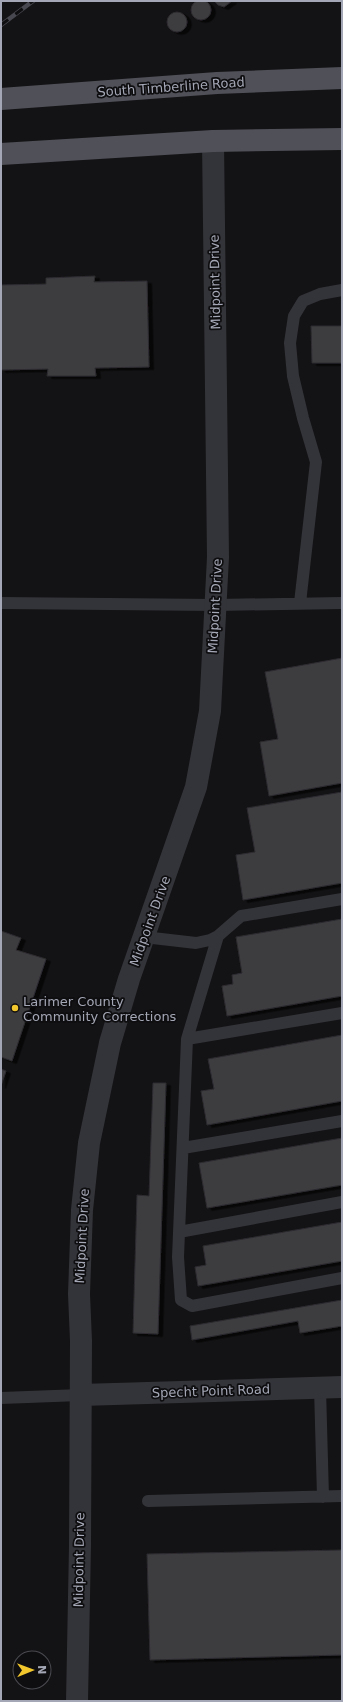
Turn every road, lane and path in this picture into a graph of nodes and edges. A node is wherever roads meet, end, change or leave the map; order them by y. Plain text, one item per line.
1 (342, 78) edge
2 (1, 99) edge
3 (342, 139) edge
4 (213, 141) junction
5 (1, 154) edge
6 (342, 290) edge
7 (1, 603) edge
8 (300, 603) junction
9 (342, 603) edge
10 (216, 605) junction
11 (342, 899) edge
12 (218, 936) junction
13 (144, 937) junction
14 (342, 1013) edge
15 (187, 1039) junction
16 (342, 1121) edge
17 (183, 1148) junction
18 (342, 1202) edge
19 (179, 1232) junction
20 (342, 1278) edge
21 (342, 1387) edge
22 (320, 1388) junction
23 (80, 1395) junction
24 (1, 1398) edge
25 (342, 1496) edge
26 (323, 1497) junction
27 (148, 1501) dead end
28 (77, 1701) edge

1 - 2 main road, South Timberline Road
3 - 4 main road
4 - 5 main road
4 - 10 street, Midpoint Drive
6 - 8 lane
7 - 10 lane
8 - 9 lane
8 - 10 lane
10 - 13 street, Midpoint Drive
11 - 12 lane
12 - 13 lane
12 - 15 lane
13 - 23 street, Midpoint Drive
14 - 15 lane
15 - 17 lane
16 - 17 lane
17 - 19 lane
18 - 19 lane
19 - 20 lane
21 - 22 street, Specht Point Road
22 - 23 street, Specht Point Road
22 - 26 lane
23 - 24 lane
23 - 28 street, Midpoint Drive
25 - 26 lane
26 - 27 lane

